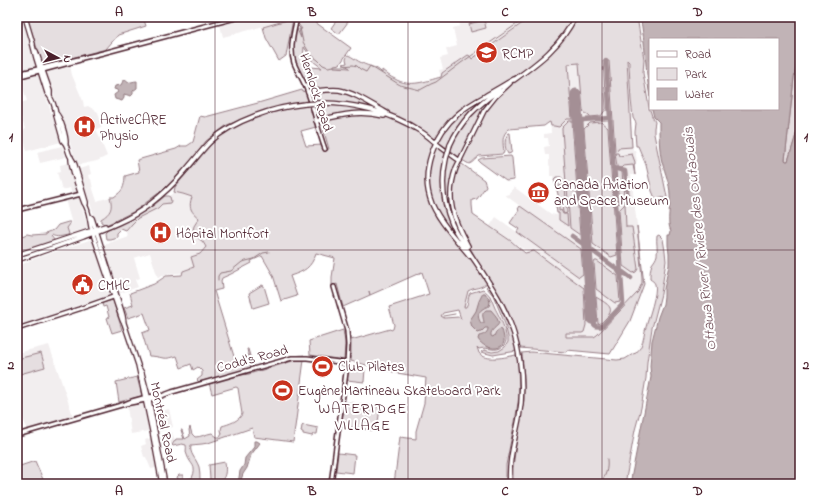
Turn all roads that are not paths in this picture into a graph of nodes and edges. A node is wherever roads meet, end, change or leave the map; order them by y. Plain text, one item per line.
1 (25, 17) edge
2 (239, 17) edge
3 (297, 17) edge
4 (575, 17) edge
5 (41, 69) junction
6 (17, 74) edge
7 (17, 77) edge
8 (514, 79) junction
9 (308, 92) junction
10 (316, 121) junction
11 (400, 121) junction
12 (436, 143) junction
13 (325, 150) dead end
14 (460, 161) junction
15 (82, 194) junction
16 (17, 210) edge
17 (92, 222) junction
18 (104, 228) junction
19 (95, 231) junction
20 (83, 235) junction
21 (100, 242) junction
22 (98, 248) junction
23 (17, 255) edge
24 (17, 260) edge
25 (482, 271) junction
26 (334, 287) dead end
27 (115, 296) junction
28 (17, 329) edge
29 (347, 363) junction
30 (147, 399) junction
31 (17, 435) edge
32 (162, 484) edge
33 (165, 484) edge
34 (331, 484) edge
35 (510, 484) edge

1 - 5 main road, Montréal Road
2 - 5 street
3 - 9 street, Hemlock Road
4 - 8 main road
5 - 6 street
5 - 7 street
5 - 15 main road, Montréal Road
8 - 12 main road
8 - 14 main road
8 - 25 main road, bridge
9 - 10 street, Hemlock Road
9 - 11 main road
10 - 11 main road
10 - 13 street, Hemlock Road
11 - 12 main road
11 - 18 main road, bridge
12 - 14 main road
12 - 25 main road
14 - 25 main road
15 - 16 street
15 - 17 main road, Montréal Road
17 - 18 main road
17 - 19 main road, Montréal Road
17 - 20 main road
18 - 19 main road
18 - 21 main road
19 - 20 main road
19 - 21 main road, Montréal Road
19 - 22 main road, Montréal Road
20 - 22 main road
20 - 23 main road
20 - 24 main road
21 - 27 main road, Montréal Road
22 - 27 main road, Montréal Road
25 - 35 main road
26 - 29 street
27 - 28 street
27 - 30 main road, Montréal Road
29 - 30 street, Codd's Road
29 - 34 street
30 - 31 street, Codd's Road
30 - 32 main road, Montréal Road
30 - 33 main road, Montréal Road

